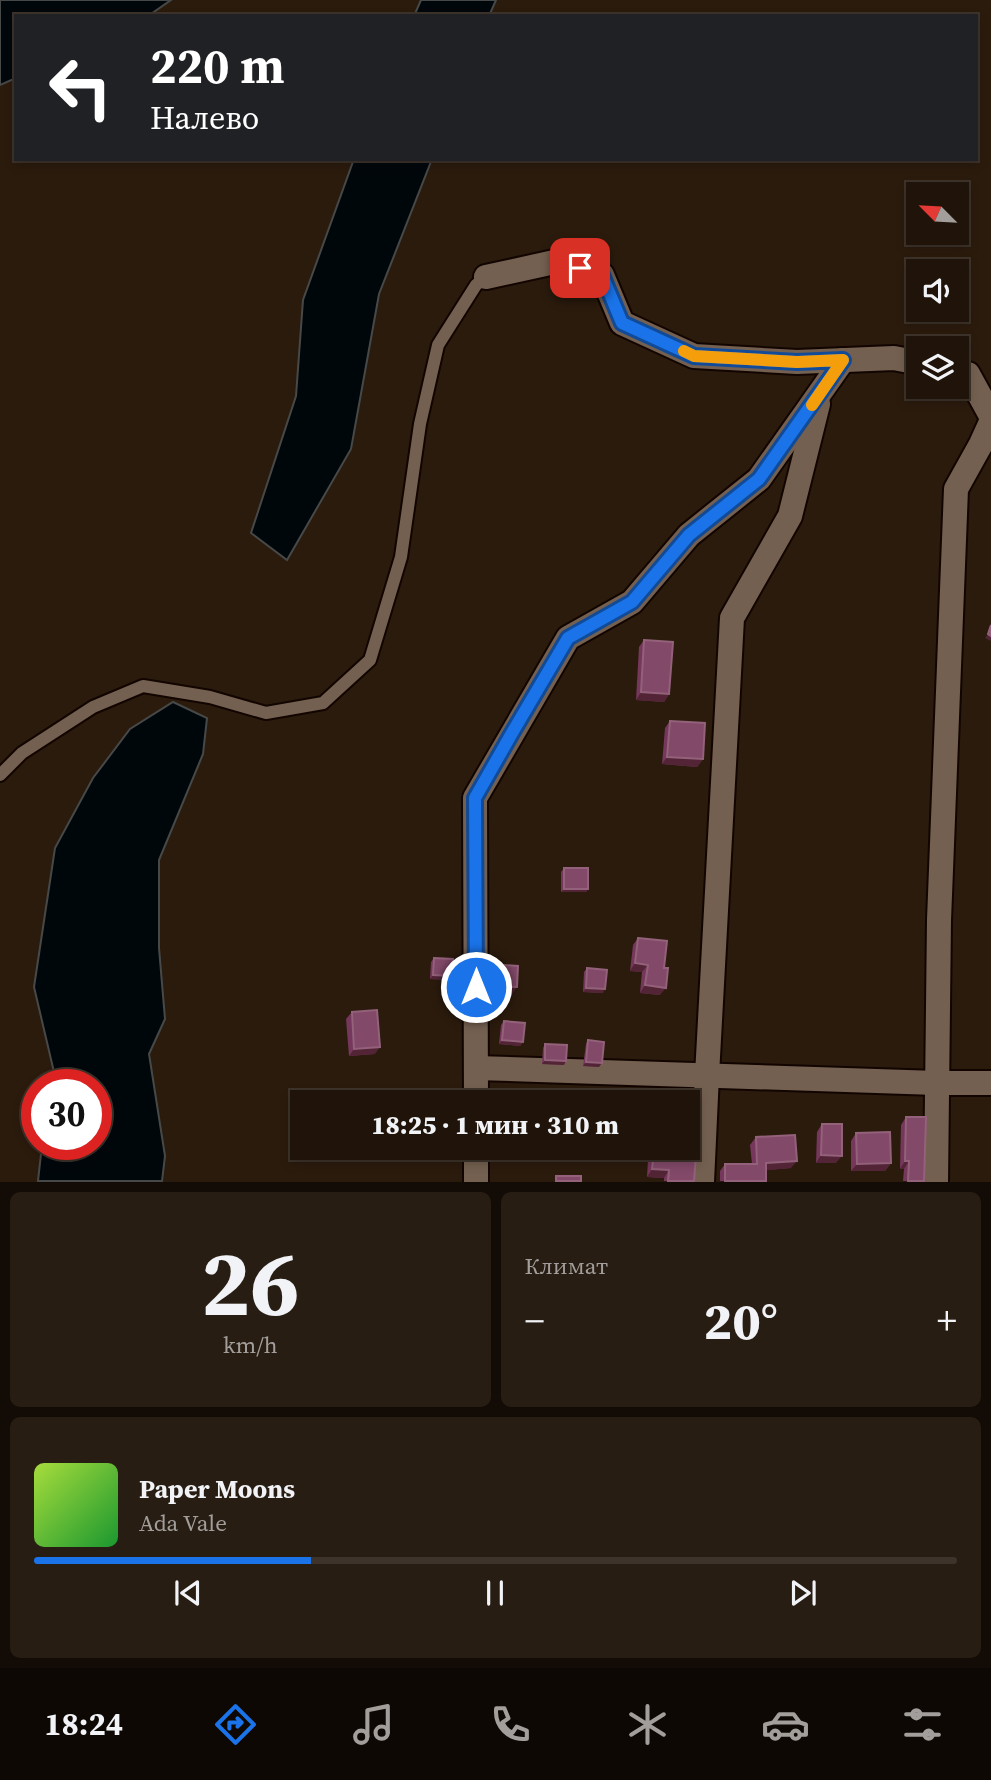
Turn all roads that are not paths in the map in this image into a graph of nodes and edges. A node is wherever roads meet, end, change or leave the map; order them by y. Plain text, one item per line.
1 (486, 277) joint
2 (843, 360) junction
3 (906, 360) edge
4 (969, 376) edge
5 (991, 416) edge
6 (991, 422) edge
7 (0, 775) edge
8 (476, 1068) junction
9 (707, 1075) junction
10 (937, 1083) junction
11 (991, 1083) edge
12 (476, 1090) edge
13 (476, 1160) edge
14 (476, 1181) edge
15 (702, 1181) edge
16 (936, 1181) edge

1 - 2 street
1 - 7 lane
2 - 3 street
2 - 8 street
2 - 9 street
4 - 5 street
6 - 10 street
8 - 9 street
8 - 12 street
9 - 10 street
9 - 15 street
10 - 11 street
10 - 16 street
13 - 14 street

